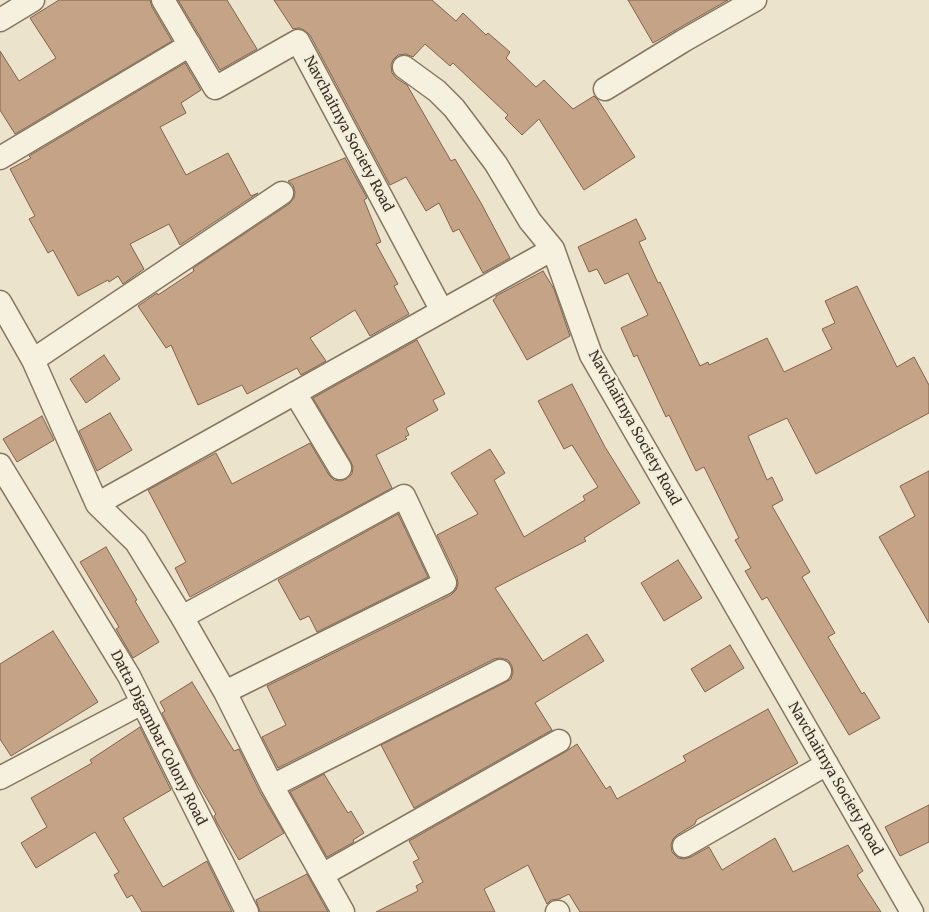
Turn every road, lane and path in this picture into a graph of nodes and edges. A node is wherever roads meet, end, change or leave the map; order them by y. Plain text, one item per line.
1 (33, 0) edge
2 (163, 0) edge
3 (755, 0) edge
4 (0, 20) edge
5 (190, 45) junction
6 (404, 67) dead end
7 (605, 89) dead end
8 (0, 158) edge
9 (282, 193) dead end
10 (553, 248) junction
11 (0, 302) edge
12 (442, 311) junction
13 (33, 360) junction
14 (295, 394) junction
15 (0, 465) edge
16 (340, 468) dead end
17 (97, 504) junction
18 (182, 617) junction
19 (500, 671) dead end
20 (225, 692) junction
21 (142, 703) junction
22 (559, 741) dead end
23 (827, 764) junction
24 (0, 778) edge
25 (272, 786) junction
26 (684, 846) dead end
27 (322, 875) junction
28 (247, 912) edge
29 (343, 912) edge
30 (912, 912) edge

1 - 4 street
2 - 5 street, Navchaitnya Society Road
3 - 7 street
5 - 8 street
5 - 12 street, Navchaitnya Society Road
6 - 10 street
9 - 13 street
10 - 12 street
10 - 23 street, Navchaitnya Society Road
11 - 13 street
12 - 14 street
13 - 17 street
14 - 16 street
14 - 17 street
15 - 21 street, Datta Digambar Colony Road
17 - 18 street
18 - 20 street
18 - 20 street
19 - 25 street
20 - 25 street
21 - 24 street
21 - 28 street, Datta Digambar Colony Road
22 - 27 street
23 - 26 street
23 - 30 street, Navchaitnya Society Road
25 - 27 street
27 - 29 street

